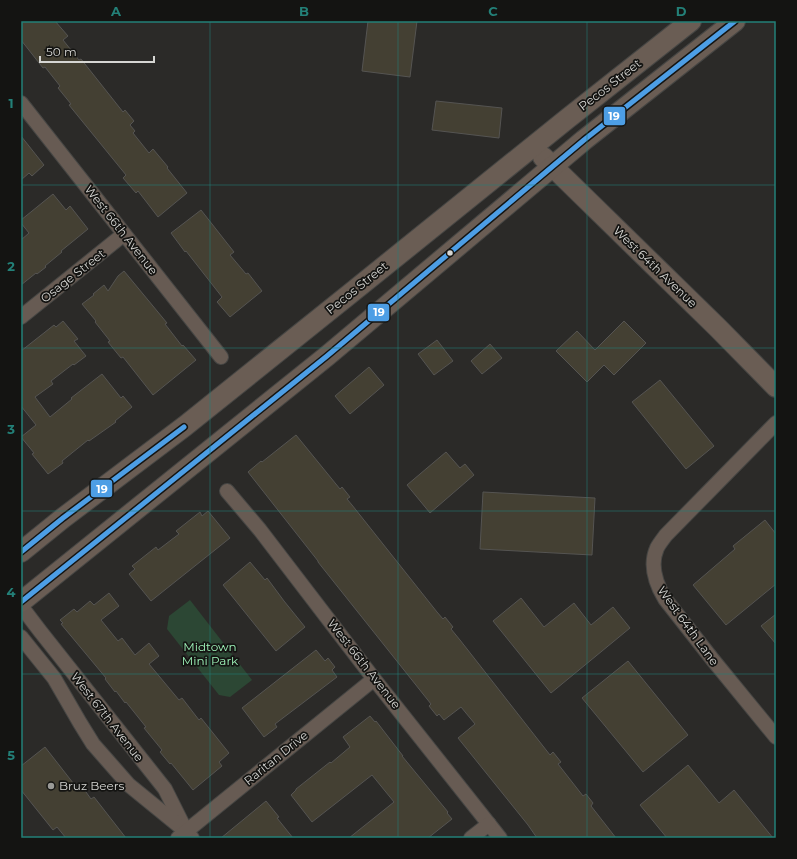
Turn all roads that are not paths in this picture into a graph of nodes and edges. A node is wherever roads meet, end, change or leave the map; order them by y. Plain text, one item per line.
1 (691, 21) edge
2 (735, 21) edge
3 (21, 103) edge
4 (533, 146) junction
5 (551, 166) junction
6 (124, 234) junction
7 (21, 317) edge
8 (221, 357) dead end
9 (776, 387) edge
10 (776, 423) edge
11 (227, 491) dead end
12 (21, 552) edge
13 (21, 602) edge
14 (21, 606) edge
15 (21, 637) edge
16 (374, 679) junction
17 (776, 737) edge
18 (489, 824) junction
19 (185, 836) edge
20 (471, 838) edge
21 (500, 838) edge

1 - 4 main road, Pecos Street
2 - 5 main road
3 - 6 street, West 66th Avenue
4 - 5 main road, West 64th Avenue
4 - 12 main road, Pecos Street
5 - 9 main road, West 64th Avenue
5 - 13 main road
6 - 7 street, Osage Street
6 - 8 street, West 66th Avenue
10 - 17 street, West 64th Lane
11 - 16 street, West 66th Avenue
14 - 19 street, West 67th Avenue
15 - 19 street, West 67th Avenue
16 - 18 street, West 66th Avenue
16 - 19 street, Raritan Drive
18 - 20 street
18 - 21 street, West 66th Avenue

